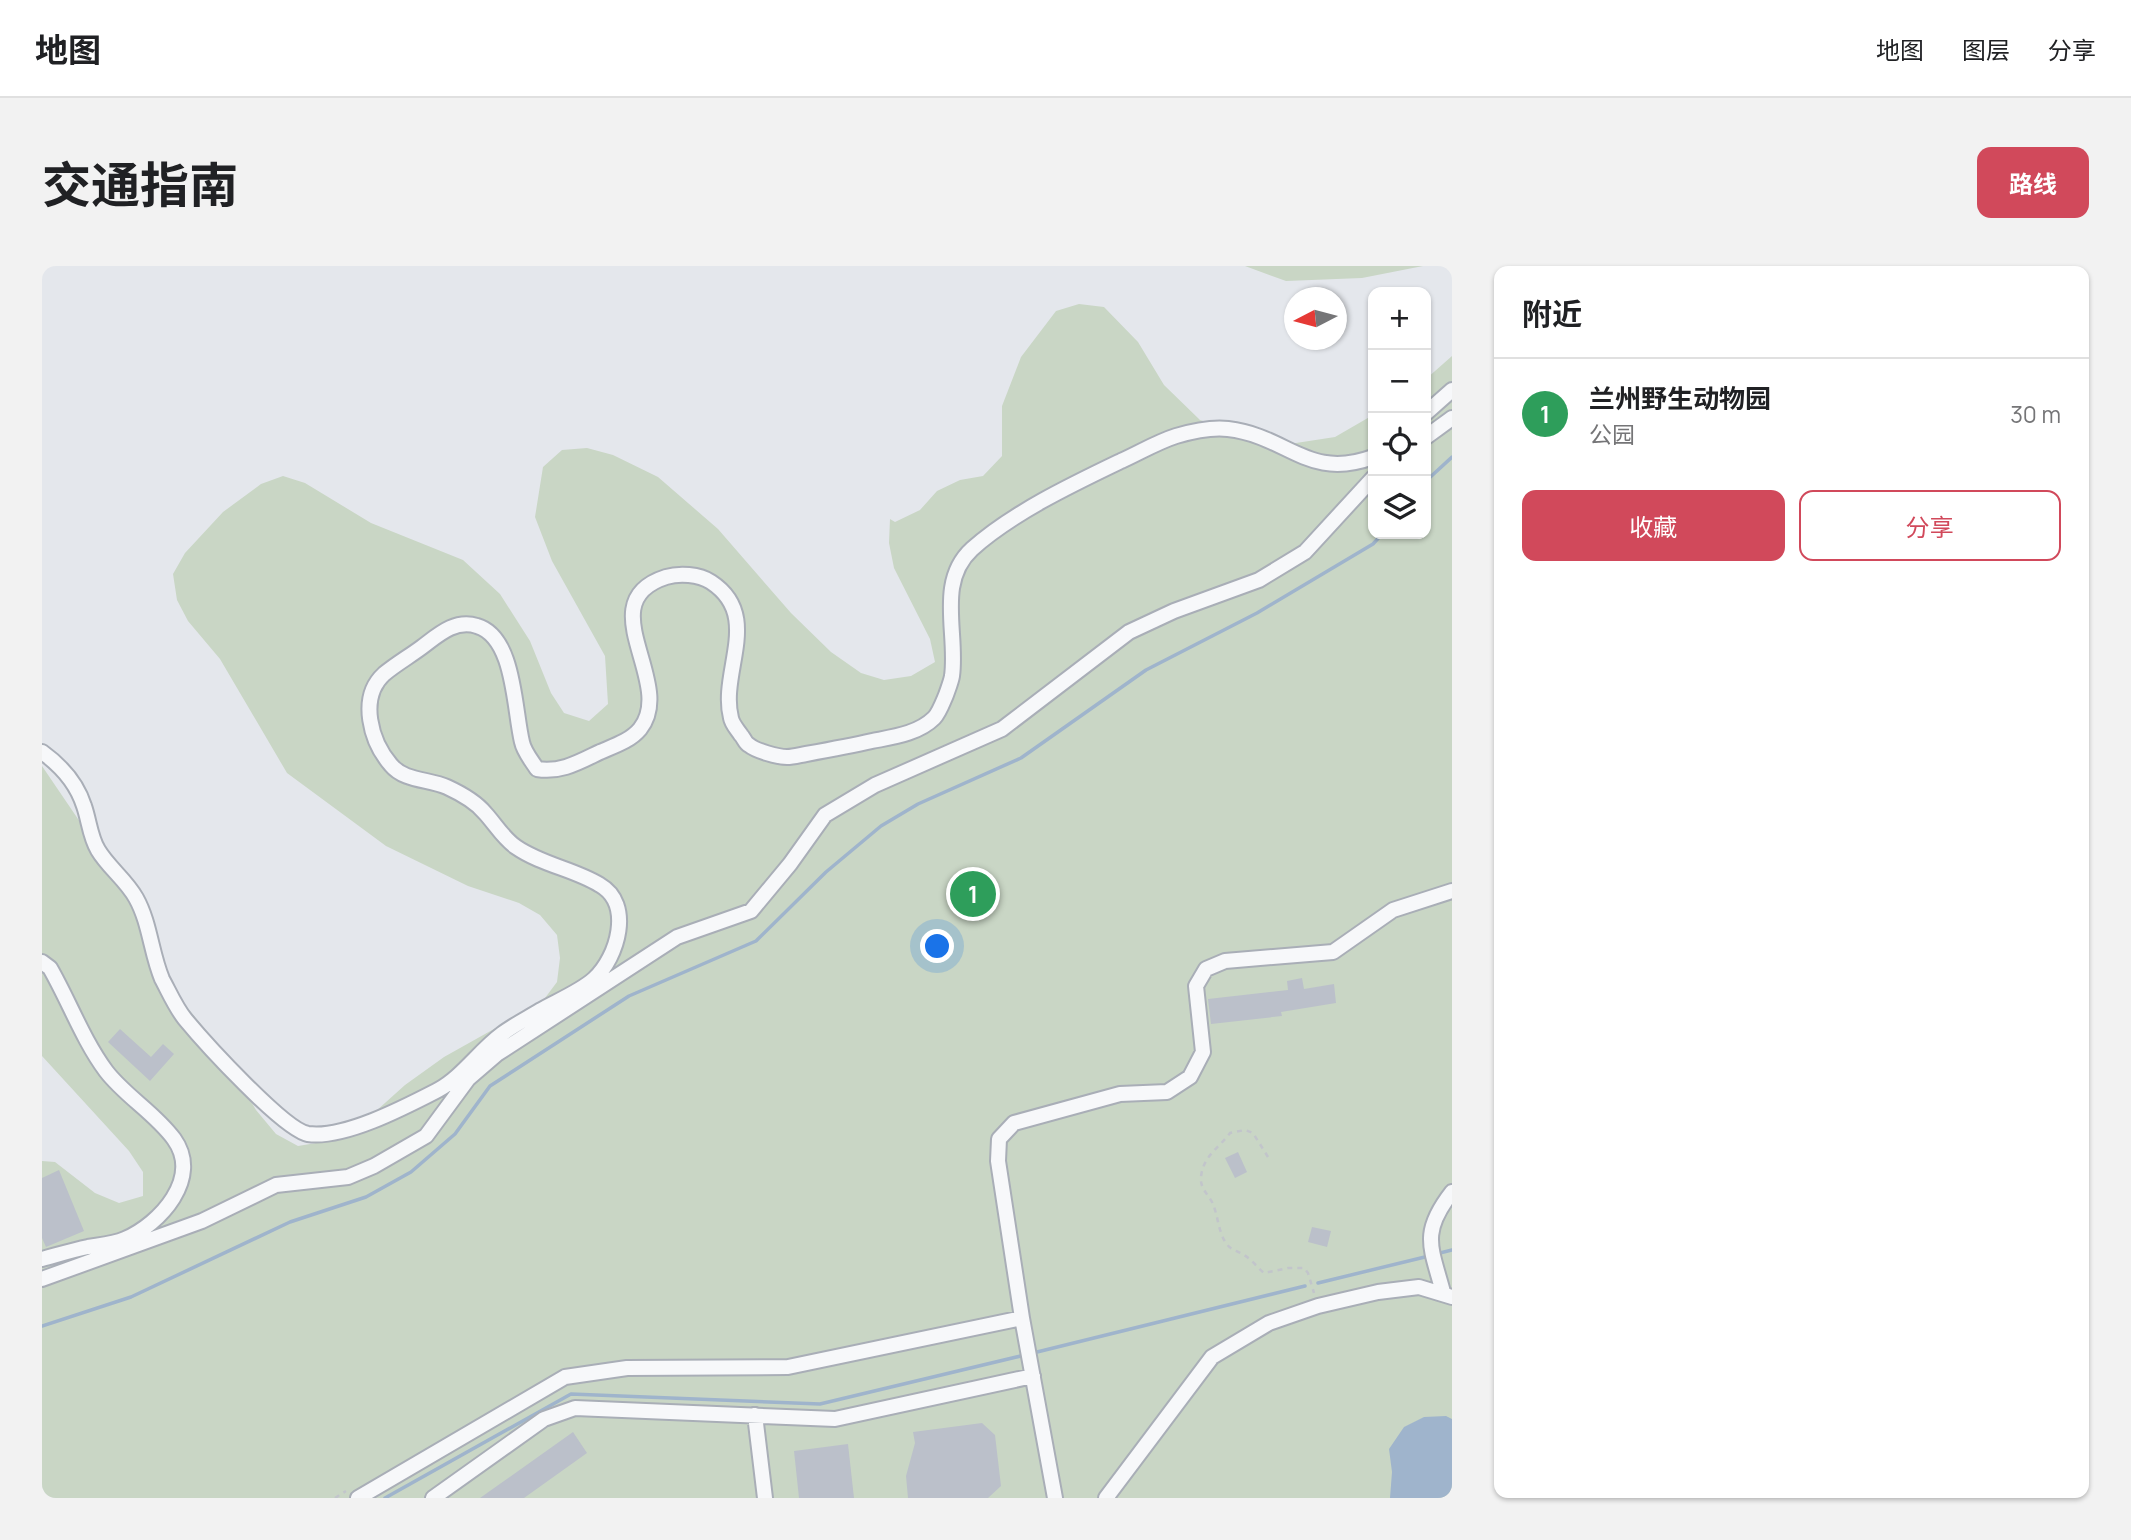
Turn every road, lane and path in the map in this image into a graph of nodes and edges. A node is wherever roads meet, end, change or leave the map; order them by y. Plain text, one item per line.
1 (1452, 390) edge
2 (1431, 409) edge
3 (1452, 418) edge
4 (1431, 433) edge
5 (1368, 459) edge
6 (1368, 483) edge
7 (42, 752) edge
8 (1452, 891) edge
9 (42, 962) edge
10 (1268, 1157) dead end
11 (1452, 1192) edge
12 (122, 1246) junction
13 (42, 1259) edge
14 (42, 1279) edge
15 (1447, 1294) edge
16 (1318, 1306) junction
17 (1022, 1318) junction
18 (1033, 1376) junction
19 (755, 1415) junction
20 (335, 1498) edge
21 (347, 1498) edge
22 (358, 1498) edge
23 (433, 1498) edge
24 (765, 1498) edge
25 (1055, 1498) edge
26 (1107, 1498) edge

1 - 2 lane
3 - 4 lane
5 - 7 lane
6 - 12 lane
8 - 17 lane
9 - 12 lane
10 - 16 path
11 - 15 lane
12 - 13 lane
12 - 14 lane
15 - 16 lane
16 - 26 lane
17 - 18 lane
17 - 22 lane
18 - 19 lane
18 - 25 lane
19 - 23 lane
19 - 24 lane
20 - 21 path

